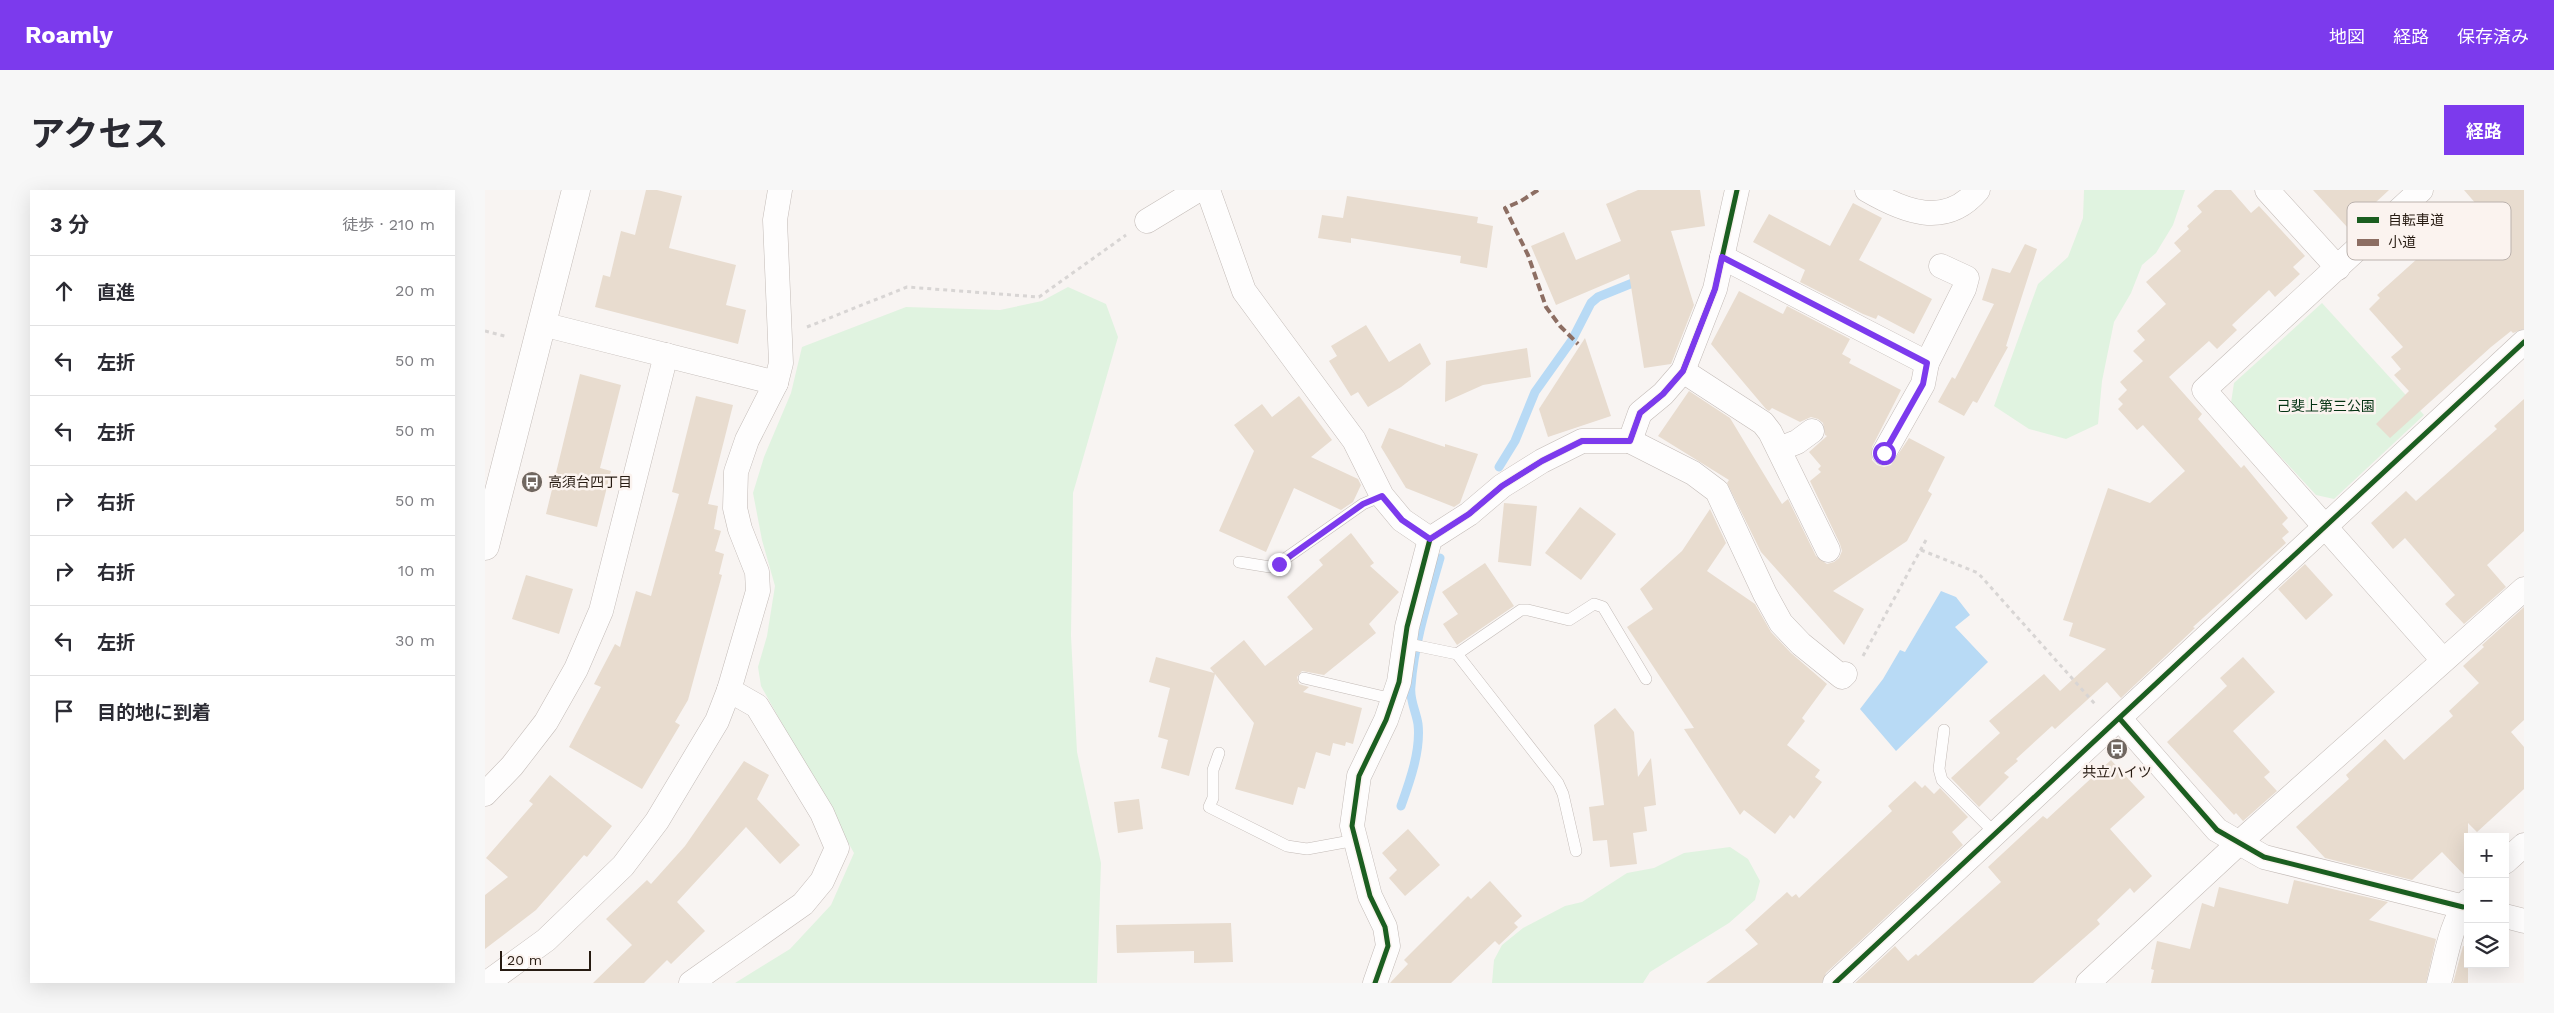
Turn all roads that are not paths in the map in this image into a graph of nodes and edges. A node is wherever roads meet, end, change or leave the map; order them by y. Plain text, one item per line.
1 (576, 190) edge
2 (780, 190) edge
3 (1198, 190) edge
4 (1208, 190) edge
5 (1737, 190) edge
6 (1867, 190) edge
7 (1978, 190) edge
8 (2267, 190) edge
9 (2421, 190) edge
10 (2408, 202) edge
11 (1147, 221) road end
12 (1722, 257) junction
13 (2347, 260) edge
14 (1941, 266) dead end
15 (2338, 268) junction
16 (542, 324) junction
17 (2524, 342) edge
18 (665, 355) junction
19 (1927, 363) junction
20 (1683, 371) junction
21 (776, 383) junction
22 (1812, 431) dead end
23 (1630, 441) junction
24 (1779, 449) junction
25 (1884, 453) dead end
26 (1382, 496) junction
27 (2323, 526) junction
28 (1430, 539) junction
29 (485, 546) edge
30 (1827, 550) dead end
31 (1239, 562) dead end
32 (2524, 589) edge
33 (1413, 644) junction
34 (1457, 654) junction
35 (2443, 660) junction
36 (1845, 674) dead end
37 (1304, 678) dead end
38 (1646, 679) dead end
39 (729, 690) junction
40 (1393, 699) junction
41 (2117, 722) junction
42 (1944, 730) dead end
43 (1219, 752) dead end
44 (485, 794) edge
45 (1996, 834) junction
46 (1356, 840) junction
47 (2240, 842) junction
48 (2524, 846) edge
49 (1575, 851) dead end
50 (2509, 859) edge
51 (2464, 905) edge
52 (2464, 909) edge
53 (2509, 917) edge
54 (2524, 921) edge
55 (2090, 982) edge
56 (487, 983) edge
57 (691, 983) edge
58 (1375, 983) edge
59 (1835, 983) edge
60 (2439, 983) edge

1 - 16 street
2 - 21 street
3 - 11 street
4 - 26 street
5 - 12 street
6 - 7 street
8 - 15 street
9 - 10 street
12 - 19 street
12 - 20 street
13 - 15 street
14 - 19 street
15 - 27 street
16 - 18 street
16 - 29 street
17 - 27 street
18 - 21 street
18 - 44 street
19 - 25 street
20 - 23 street
20 - 24 street
21 - 39 street
22 - 24 street
23 - 28 street
23 - 36 street
24 - 30 street
26 - 28 street
26 - 31 lane
27 - 35 street
27 - 41 street
28 - 33 street
32 - 35 street
33 - 34 lane
33 - 40 street
34 - 38 lane
34 - 49 lane
35 - 47 street
37 - 40 lane
39 - 56 street
39 - 57 street
40 - 46 street
41 - 45 street
41 - 47 street
42 - 45 lane
43 - 46 lane
45 - 59 street
46 - 58 street
47 - 51 street
47 - 55 street
48 - 50 street
52 - 60 street
53 - 54 street

